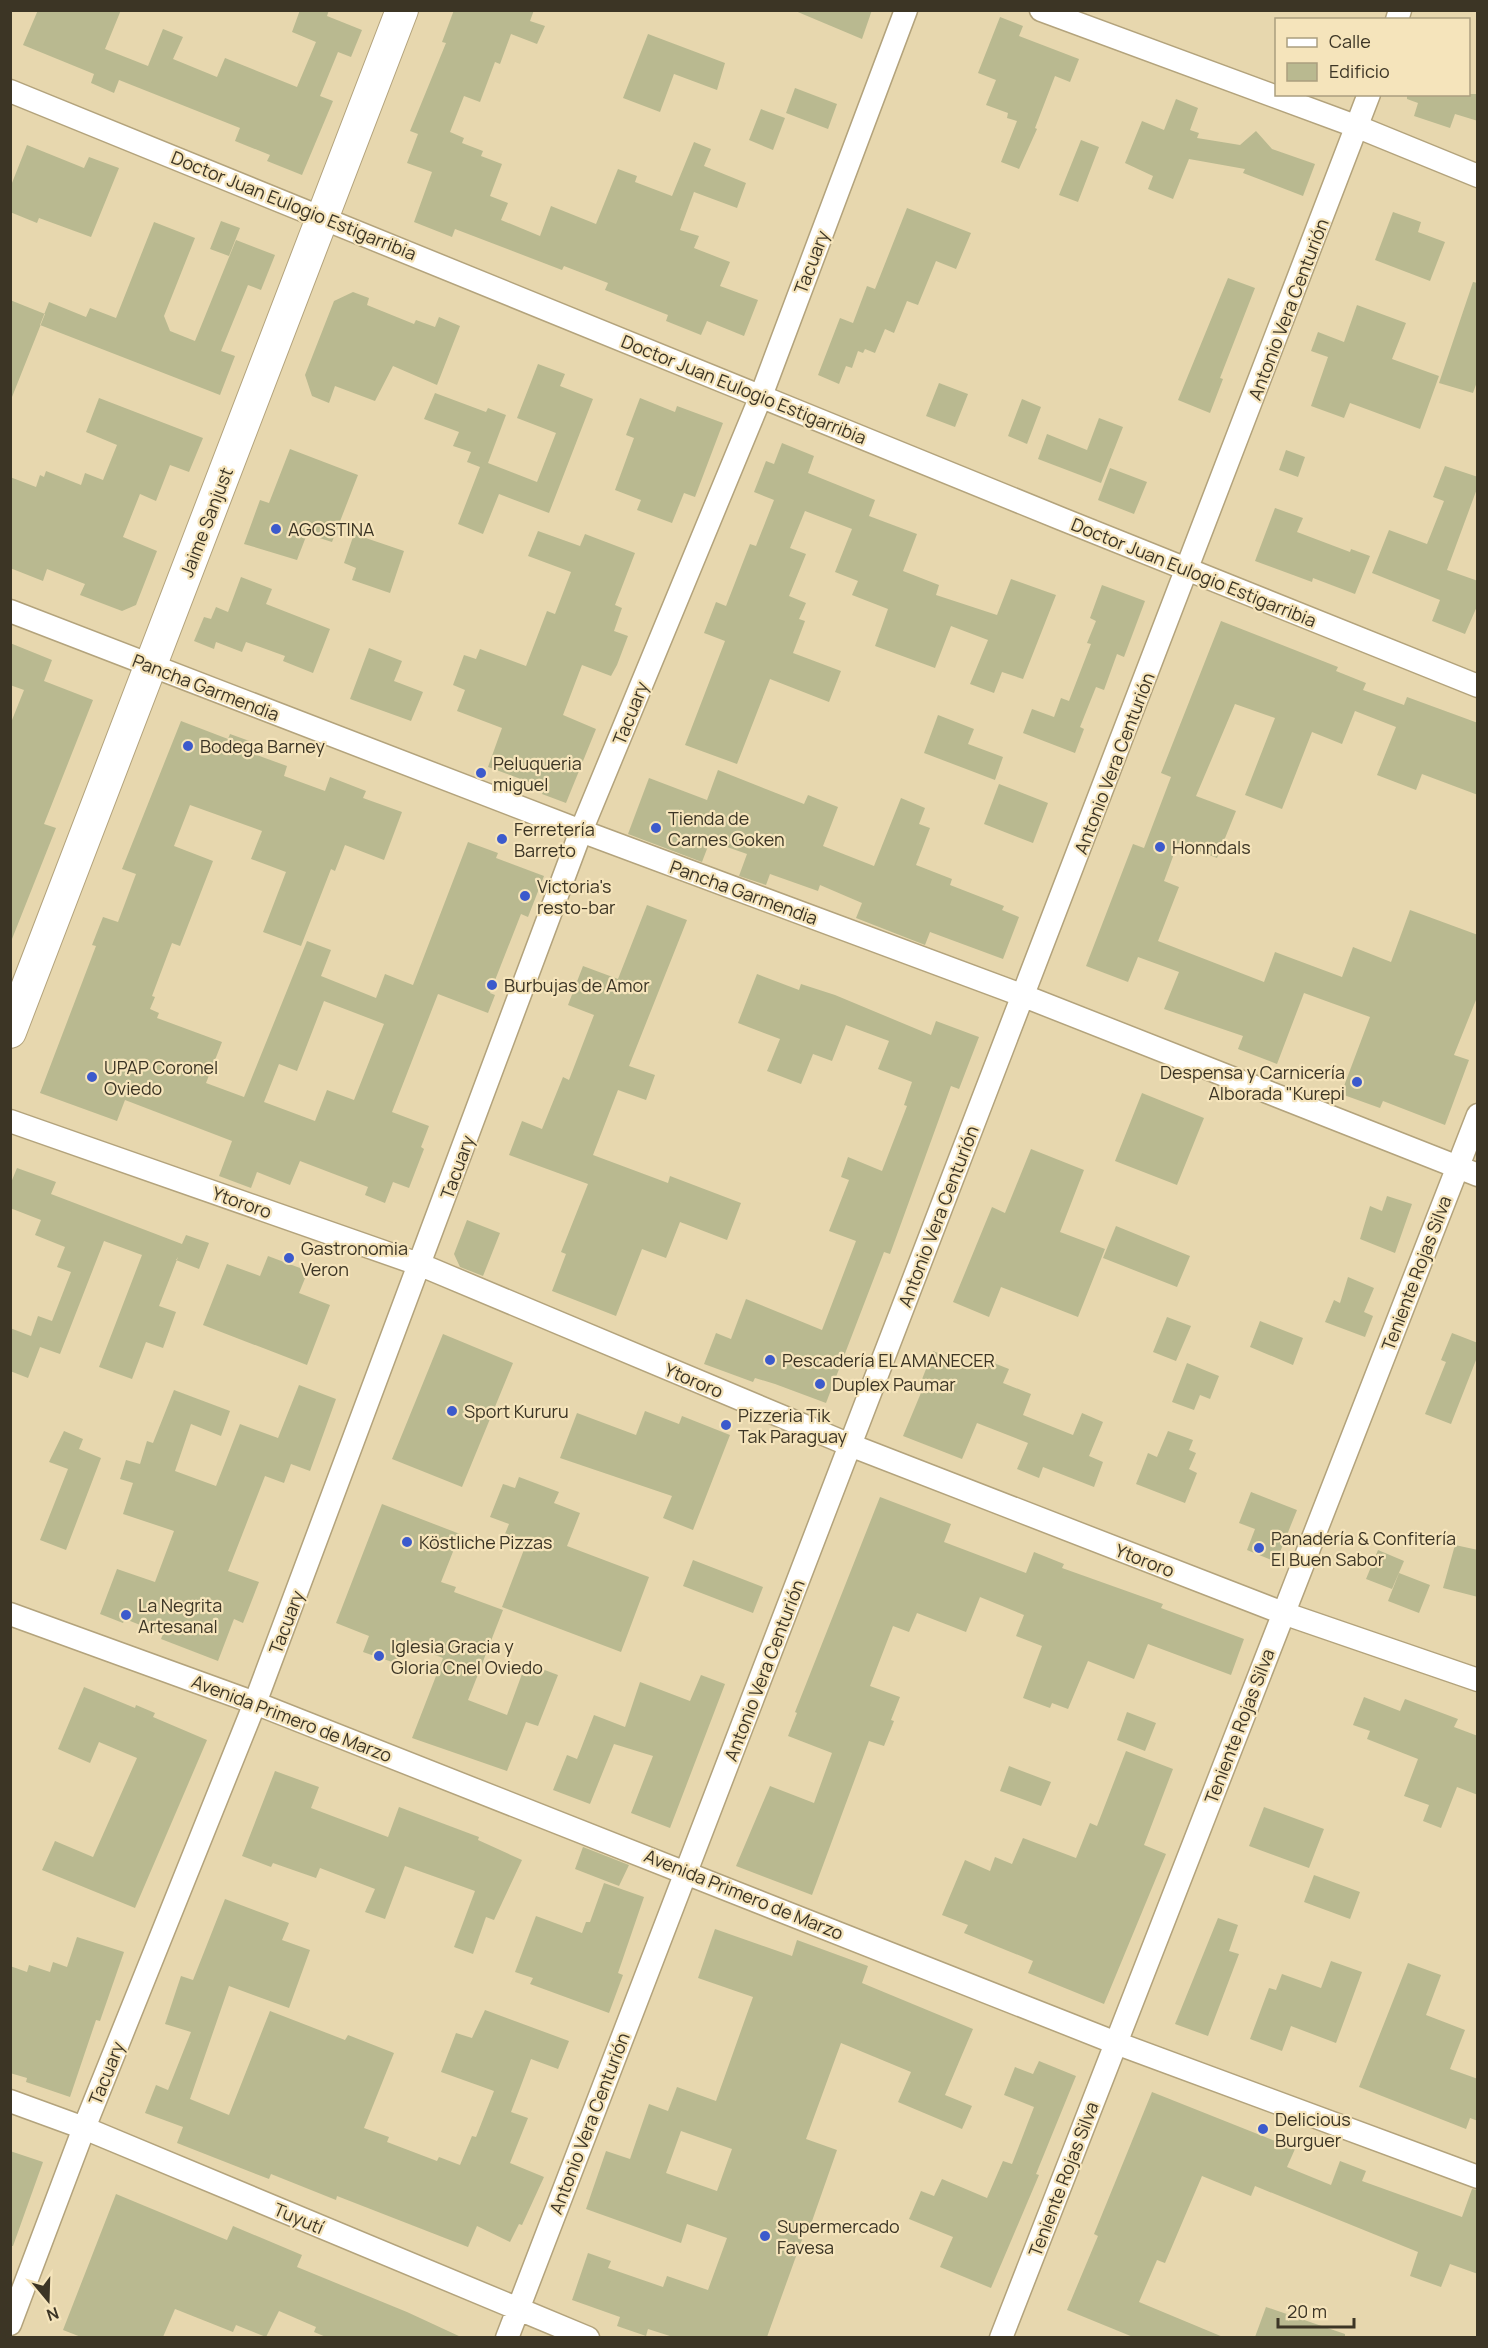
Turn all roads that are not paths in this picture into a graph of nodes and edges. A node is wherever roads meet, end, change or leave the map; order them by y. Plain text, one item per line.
1 (402, 10) edge
2 (906, 10) edge
3 (1041, 10) edge
4 (10, 91) edge
5 (1368, 96) edge
6 (1358, 127) junction
7 (1478, 176) edge
8 (324, 216) junction
9 (761, 396) junction
10 (1188, 571) junction
11 (10, 611) edge
12 (151, 665) junction
13 (1478, 686) edge
14 (581, 831) junction
15 (1024, 996) junction
16 (10, 1032) edge
17 (1478, 1115) edge
18 (10, 1121) edge
19 (1467, 1171) edge
20 (421, 1265) junction
21 (850, 1445) junction
22 (1283, 1613) junction
23 (10, 1614) edge
24 (1478, 1680) edge
25 (255, 1703) junction
26 (687, 1871) junction
27 (1116, 2043) junction
28 (10, 2101) edge
29 (84, 2128) junction
30 (1478, 2177) edge
31 (518, 2310) junction
32 (10, 2324) edge
33 (507, 2337) edge
34 (588, 2337) edge
35 (1001, 2337) edge

1 - 8 main road, Jaime Sanjust
2 - 9 street, Tacuary
3 - 6 street
4 - 8 street, Doctor Juan Eulogio Estigarribia
5 - 6 street, Antonio Vera Centurión
6 - 7 street
6 - 10 street, Antonio Vera Centurión
8 - 9 street, Doctor Juan Eulogio Estigarribia
8 - 12 main road, Jaime Sanjust
9 - 10 street, Doctor Juan Eulogio Estigarribia
9 - 14 street, Tacuary
10 - 13 street, Doctor Juan Eulogio Estigarribia
10 - 15 street, Antonio Vera Centurión
11 - 12 street, Pancha Garmendia
12 - 14 street, Pancha Garmendia
12 - 16 main road, Jaime Sanjust
14 - 15 street, Pancha Garmendia
14 - 20 street, Tacuary
15 - 19 street, Pancha Garmendia
15 - 21 street, Antonio Vera Centurión
17 - 19 street, Teniente Rojas Silva
18 - 20 street, Ytororo
19 - 22 street, Teniente Rojas Silva
20 - 21 street, Ytororo
20 - 25 street, Tacuary
21 - 22 street, Ytororo
21 - 26 street, Antonio Vera Centurión
22 - 24 street, Ytororo
22 - 27 street, Teniente Rojas Silva
23 - 25 street, Avenida Primero de Marzo
25 - 26 street, Avenida Primero de Marzo
25 - 29 street, Tacuary
26 - 27 street, Avenida Primero de Marzo
26 - 31 street, Antonio Vera Centurión
27 - 30 street, Avenida Primero de Marzo
27 - 35 street, Teniente Rojas Silva
28 - 29 street, Tuyutí
29 - 31 street, Tuyutí
29 - 32 street, Tacuary
31 - 33 street, Antonio Vera Centurión
31 - 34 street, Tuyutí

